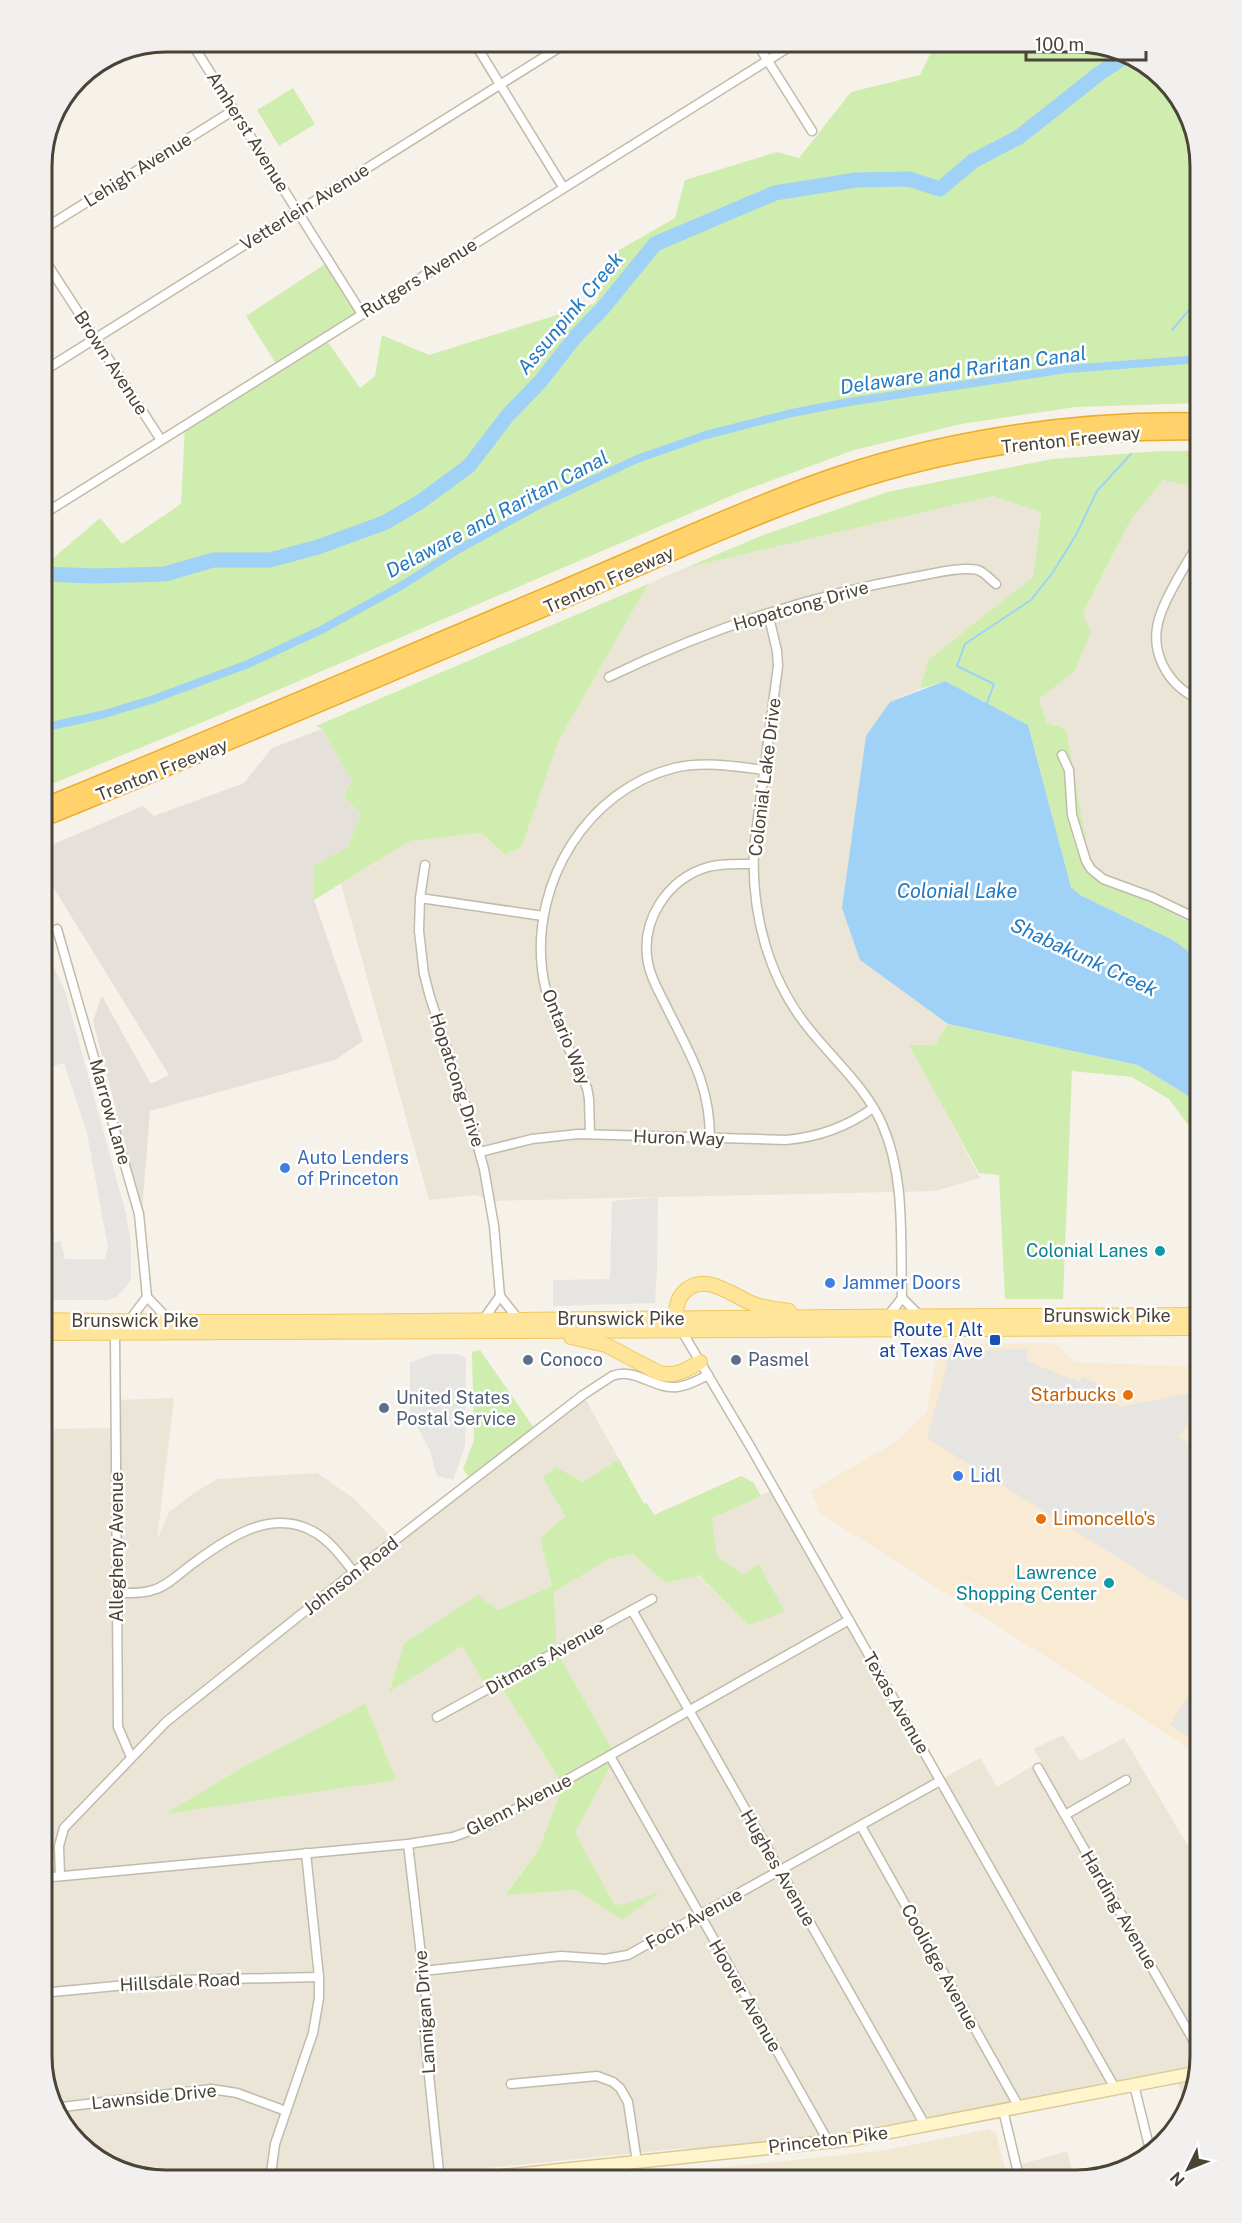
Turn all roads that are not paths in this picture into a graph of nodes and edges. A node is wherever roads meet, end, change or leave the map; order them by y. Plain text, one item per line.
1 (198, 53) edge
2 (481, 53) edge
3 (550, 53) edge
4 (766, 53) edge
5 (776, 53) edge
6 (780, 53) edge
7 (771, 59) junction
8 (500, 84) junction
9 (234, 110) junction
10 (812, 131) dead end
11 (563, 187) junction
12 (298, 211) junction
13 (53, 223) edge
14 (53, 273) edge
15 (362, 314) junction
16 (95, 338) junction
17 (53, 365) edge
18 (1190, 421) edge
19 (1190, 432) edge
20 (161, 440) junction
21 (53, 508) edge
22 (1190, 559) edge
23 (996, 584) dead end
24 (768, 613) junction
25 (609, 677) dead end
26 (1190, 694) edge
27 (1062, 754) dead end
28 (764, 770) junction
29 (53, 803) edge
30 (53, 815) edge
31 (753, 864) junction
32 (425, 865) dead end
33 (420, 898) junction
34 (1190, 915) edge
35 (543, 916) junction
36 (57, 929) dead end
37 (873, 1108) junction
38 (590, 1134) junction
39 (710, 1139) junction
40 (480, 1152) junction
41 (500, 1296) junction
42 (147, 1297) junction
43 (902, 1298) junction
44 (1190, 1315) edge
45 (888, 1316) junction
46 (920, 1316) junction
47 (835, 1318) junction
48 (52, 1320) edge
49 (483, 1320) junction
50 (519, 1320) junction
51 (128, 1322) junction
52 (170, 1322) junction
53 (679, 1324) junction
54 (1190, 1328) edge
55 (534, 1331) junction
56 (52, 1333) edge
57 (116, 1334) junction
58 (700, 1362) junction
59 (708, 1375) junction
60 (354, 1572) junction
61 (117, 1593) junction
62 (652, 1599) dead end
63 (632, 1610) junction
64 (849, 1620) junction
65 (689, 1710) junction
66 (437, 1717) dead end
67 (610, 1756) junction
68 (131, 1757) junction
69 (1038, 1768) dead end
70 (1126, 1780) dead end
71 (940, 1781) junction
72 (1065, 1815) junction
73 (861, 1826) junction
74 (408, 1844) junction
75 (306, 1853) junction
76 (780, 1871) junction
77 (60, 1876) junction
78 (52, 1877) edge
79 (700, 1916) junction
80 (423, 1971) junction
81 (319, 1977) junction
82 (52, 1992) edge
83 (1190, 2034) edge
84 (1189, 2074) edge
85 (511, 2084) dead end
86 (1134, 2085) junction
87 (1115, 2088) junction
88 (64, 2107) edge
89 (1019, 2107) junction
90 (286, 2110) junction
91 (1003, 2110) junction
92 (925, 2125) junction
93 (828, 2141) junction
94 (1148, 2144) edge
95 (637, 2162) junction
96 (271, 2170) edge
97 (439, 2170) edge
98 (561, 2170) edge
99 (1017, 2170) edge

1 - 9 street, Amherst Avenue
2 - 8 street
3 - 8 street, Vetterlein Avenue
4 - 7 street
5 - 7 street
6 - 7 street, Rutgers Avenue
7 - 10 street
7 - 11 street, Rutgers Avenue
8 - 11 street
8 - 12 street, Vetterlein Avenue
9 - 12 street, Amherst Avenue
9 - 13 street, Lehigh Avenue
11 - 15 street, Rutgers Avenue
12 - 15 street, Amherst Avenue
12 - 16 street, Vetterlein Avenue
14 - 16 street, Brown Avenue
15 - 20 street, Rutgers Avenue
16 - 17 street, Vetterlein Avenue
16 - 20 street, Brown Avenue
18 - 29 highway, Trenton Freeway
19 - 30 highway, Trenton Freeway
20 - 21 street, Rutgers Avenue
22 - 26 street
23 - 24 street, Hopatcong Drive
24 - 25 street, Hopatcong Drive
24 - 28 street, Colonial Lake Drive
27 - 34 street
28 - 31 street, Colonial Lake Drive
28 - 35 street, Ontario Way
31 - 37 street, Colonial Lake Drive
31 - 39 street
32 - 33 street, Hopatcong Drive
33 - 35 street
33 - 40 street, Hopatcong Drive
35 - 38 street, Ontario Way
36 - 42 street, Marrow Lane
37 - 39 street, Huron Way
37 - 43 street, Colonial Lake Drive
38 - 39 street, Huron Way
38 - 40 street, Huron Way
40 - 41 street, Hopatcong Drive
41 - 49 street
41 - 50 street
42 - 51 street
42 - 52 street
43 - 45 street
43 - 46 street
44 - 46 main road, Brunswick Pike
45 - 46 main road, Brunswick Pike
45 - 47 main road, Brunswick Pike
47 - 53 main road, Brunswick Pike
47 - 53 main road
48 - 51 main road, Brunswick Pike
49 - 50 main road, Brunswick Pike
49 - 52 main road, Brunswick Pike
50 - 53 main road, Brunswick Pike
51 - 52 main road, Brunswick Pike
53 - 54 main road, Brunswick Pike
53 - 55 main road, Brunswick Pike
53 - 58 street, Texas Avenue
55 - 57 main road, Brunswick Pike
55 - 58 main road
56 - 57 main road, Brunswick Pike
57 - 61 street, Allegheny Avenue
58 - 59 street, Texas Avenue
59 - 60 street, Johnson Road
59 - 64 street, Texas Avenue
60 - 61 street
60 - 68 street, Johnson Road
61 - 68 street, Allegheny Avenue
62 - 63 street, Ditmars Avenue
63 - 65 street, Hughes Avenue
63 - 66 street, Ditmars Avenue
64 - 65 street, Glenn Avenue
64 - 71 street, Texas Avenue
65 - 67 street, Glenn Avenue
65 - 76 street, Hughes Avenue
67 - 74 street, Glenn Avenue
67 - 79 street, Hoover Avenue
68 - 77 street, Johnson Road
69 - 72 street, Harding Avenue
70 - 72 street
71 - 73 street, Foch Avenue
71 - 87 street, Texas Avenue
72 - 83 street, Harding Avenue
73 - 76 street, Foch Avenue
73 - 89 street, Coolidge Avenue
74 - 75 street, Glenn Avenue
74 - 80 street, Lannigan Drive
75 - 77 street, Glenn Avenue
75 - 81 street
76 - 79 street, Foch Avenue
76 - 92 street, Hughes Avenue
77 - 78 street, Glenn Avenue
79 - 80 street, Foch Avenue
79 - 93 street, Hoover Avenue
80 - 97 street, Lannigan Drive
81 - 82 street, Hillsdale Road
81 - 90 street
84 - 86 main road, Princeton Pike
85 - 95 street
86 - 87 main road, Princeton Pike
86 - 94 street
87 - 89 main road, Princeton Pike
88 - 90 street, Lawnside Drive
89 - 91 main road, Princeton Pike
90 - 96 street
91 - 92 main road, Princeton Pike
91 - 99 street
92 - 93 main road, Princeton Pike
93 - 95 main road, Princeton Pike
95 - 98 main road, Princeton Pike

